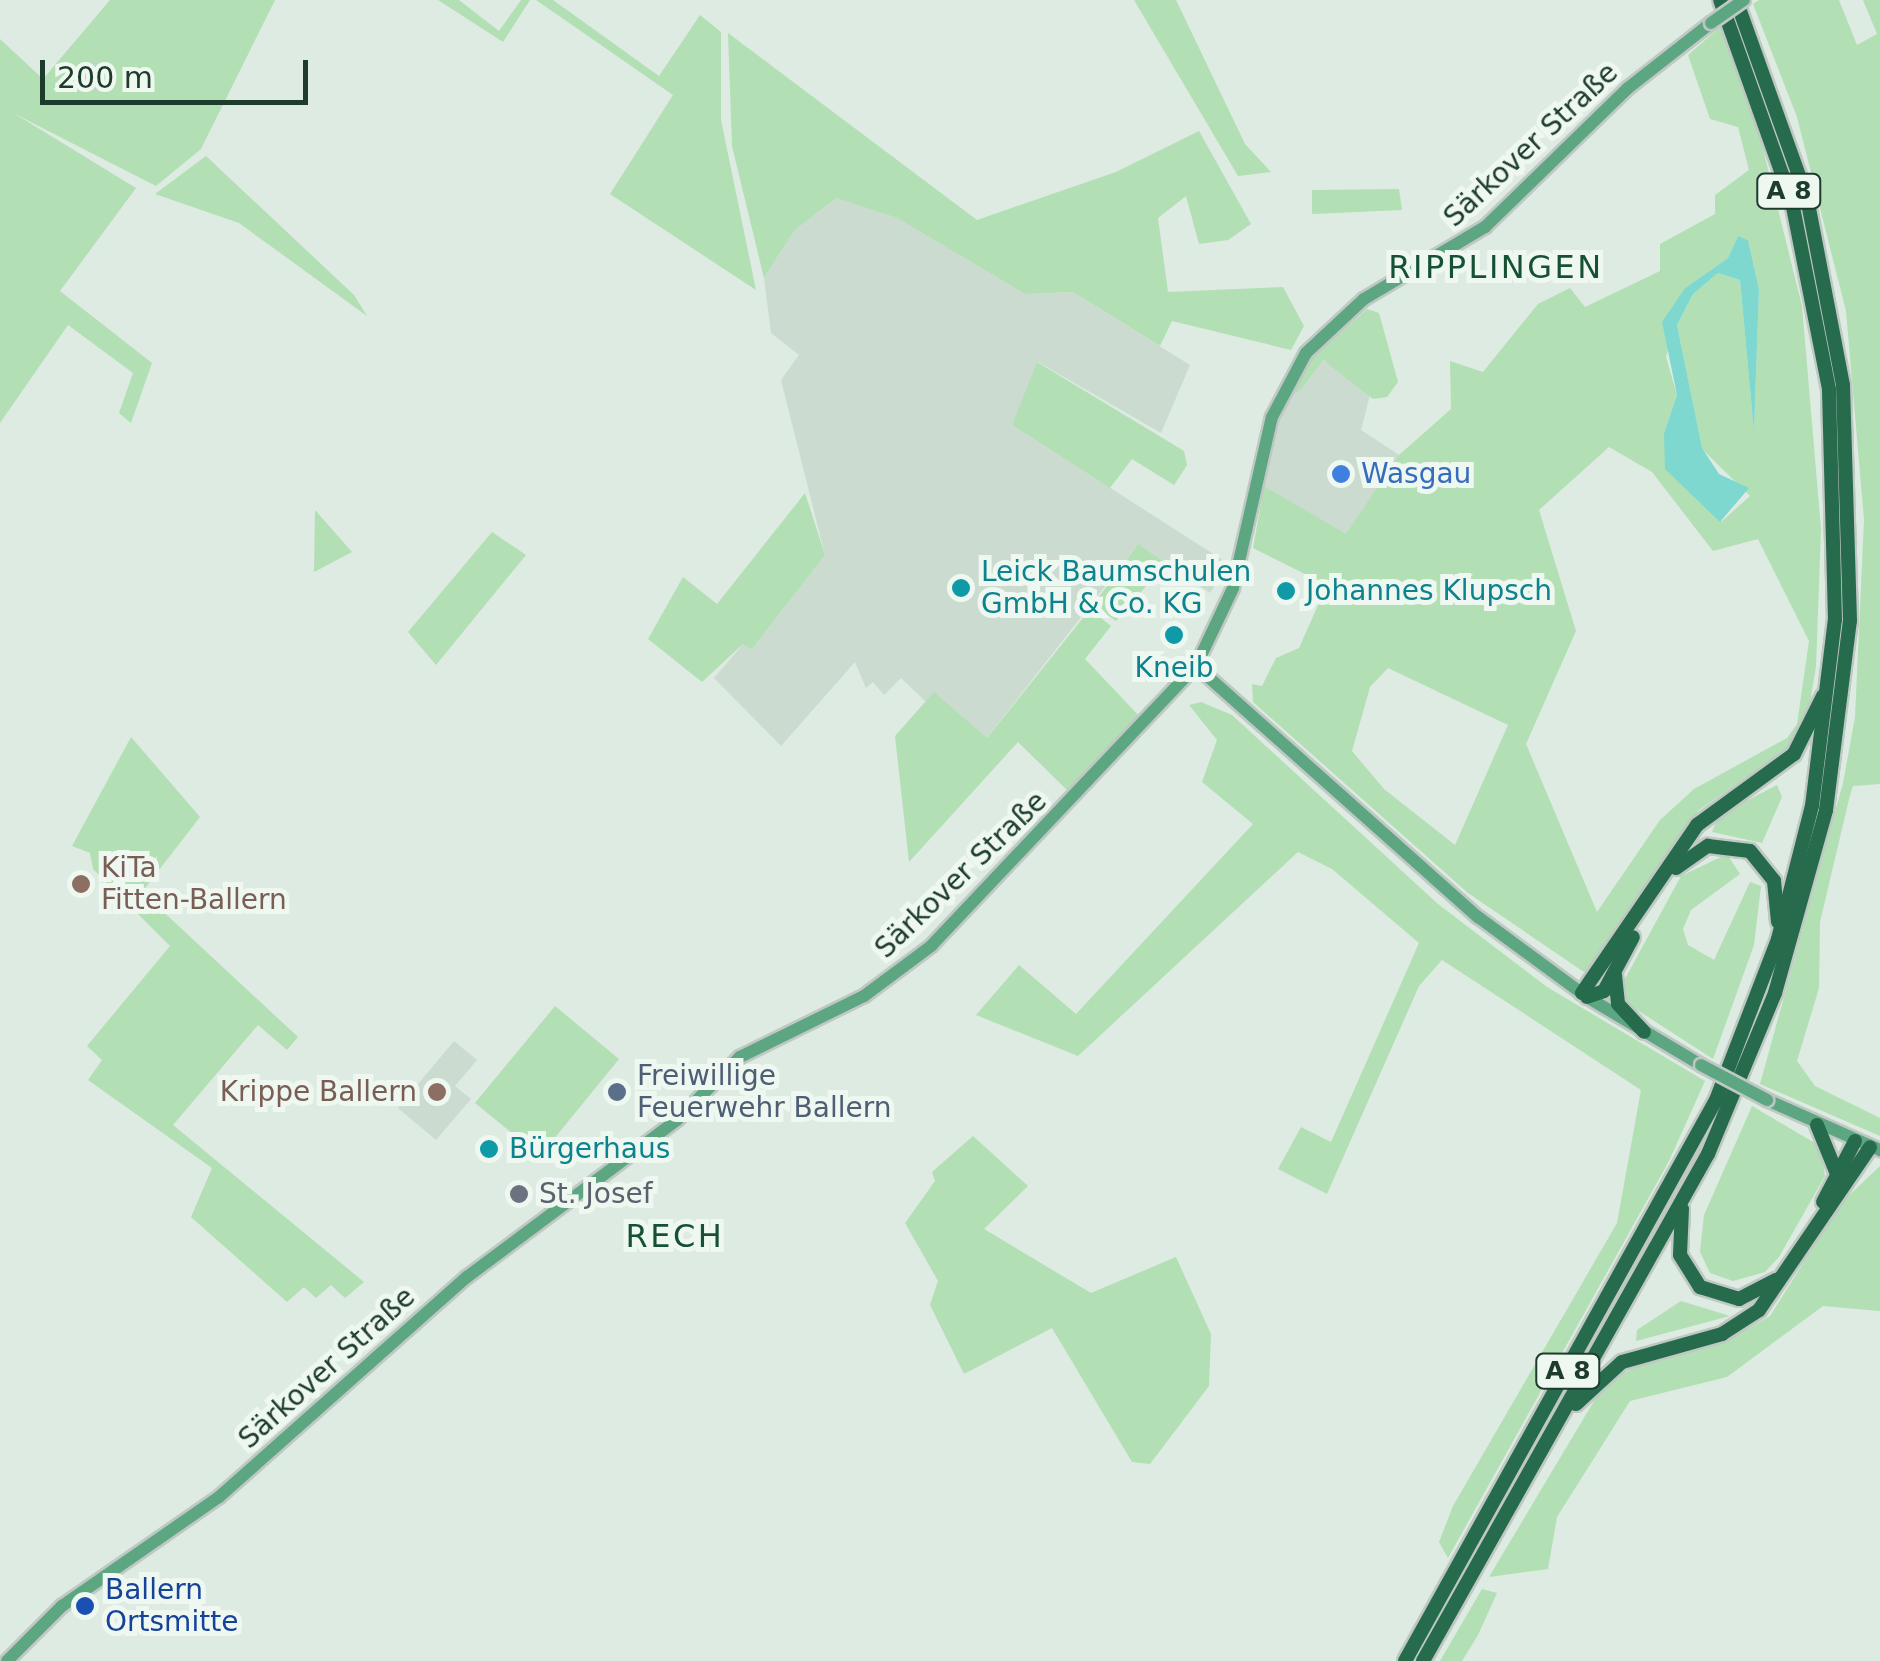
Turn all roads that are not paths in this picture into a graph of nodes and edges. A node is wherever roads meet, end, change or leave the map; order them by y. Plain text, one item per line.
1 (1720, 0) edge
2 (1740, 0) edge
3 (1196, 666) junction
4 (1832, 666) junction
5 (1778, 939) junction
6 (1614, 974) junction
7 (1584, 995) junction
8 (1644, 1032) junction
9 (1817, 1125) junction
10 (1868, 1146) edge
11 (1836, 1176) junction
12 (1683, 1202) junction
13 (1560, 1421) junction
14 (1455, 1589) junction
15 (7, 1661) edge
16 (1405, 1661) edge
17 (1423, 1661) edge

1 - 4 highway, A 8
2 - 3 main road, Särkover Straße, bridge
2 - 12 highway, A 8
3 - 7 main road
3 - 15 main road, Särkover Straße
4 - 5 highway, A 8
4 - 7 highway
5 - 6 highway
5 - 14 highway, A 8
6 - 7 highway
6 - 8 highway
7 - 8 main road
8 - 9 main road, bridge
9 - 10 main road
9 - 11 highway
10 - 11 highway
10 - 13 highway
11 - 12 highway
12 - 13 highway, A 8
13 - 14 highway, A 8
14 - 16 highway, A 8
14 - 17 highway, A 8

